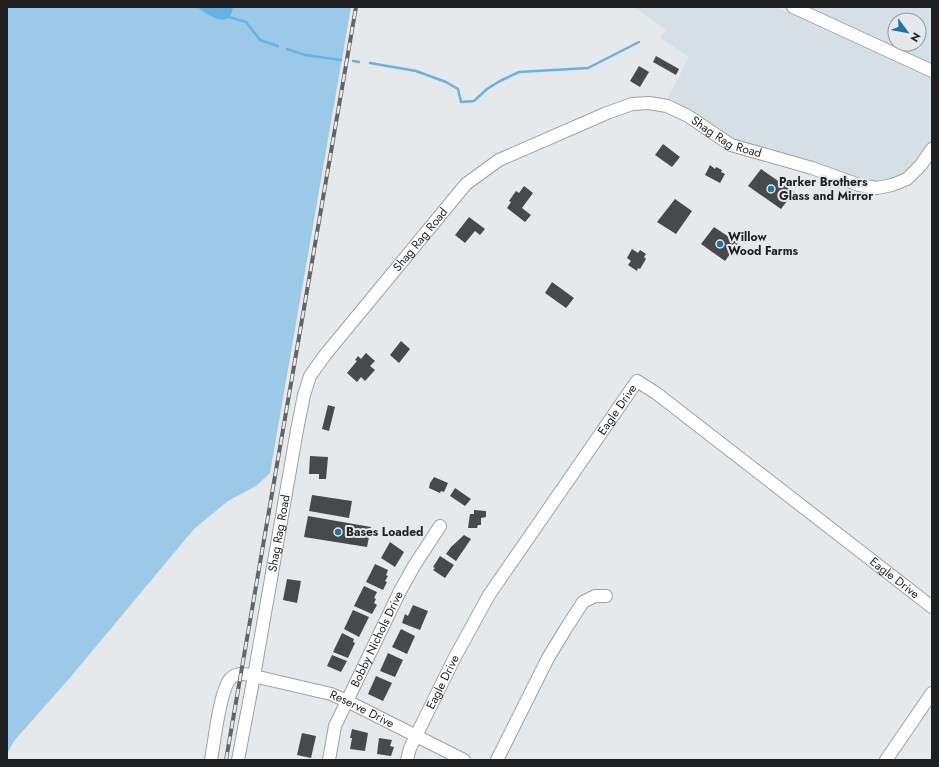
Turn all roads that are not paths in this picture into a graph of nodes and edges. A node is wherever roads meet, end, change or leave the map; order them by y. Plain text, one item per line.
1 (793, 7) edge
2 (932, 71) edge
3 (932, 149) edge
4 (440, 526) dead end
5 (606, 596) dead end
6 (932, 607) edge
7 (254, 676) junction
8 (932, 693) edge
9 (347, 701) junction
10 (416, 735) junction
11 (211, 760) edge
12 (238, 760) edge
13 (329, 760) edge
14 (407, 760) edge
15 (464, 760) edge
16 (497, 760) edge
17 (886, 760) edge

1 - 2 street
3 - 7 street, Shag Rag Road
4 - 9 street, Bobby Nichols Drive
5 - 16 street
6 - 10 street, Eagle Drive
7 - 9 street, Reserve Drive
7 - 11 street
7 - 12 street, Shag Rag Road
8 - 17 street
9 - 10 street, Reserve Drive
9 - 13 street, Bobby Nichols Drive
10 - 14 street
10 - 15 street, Reserve Drive

